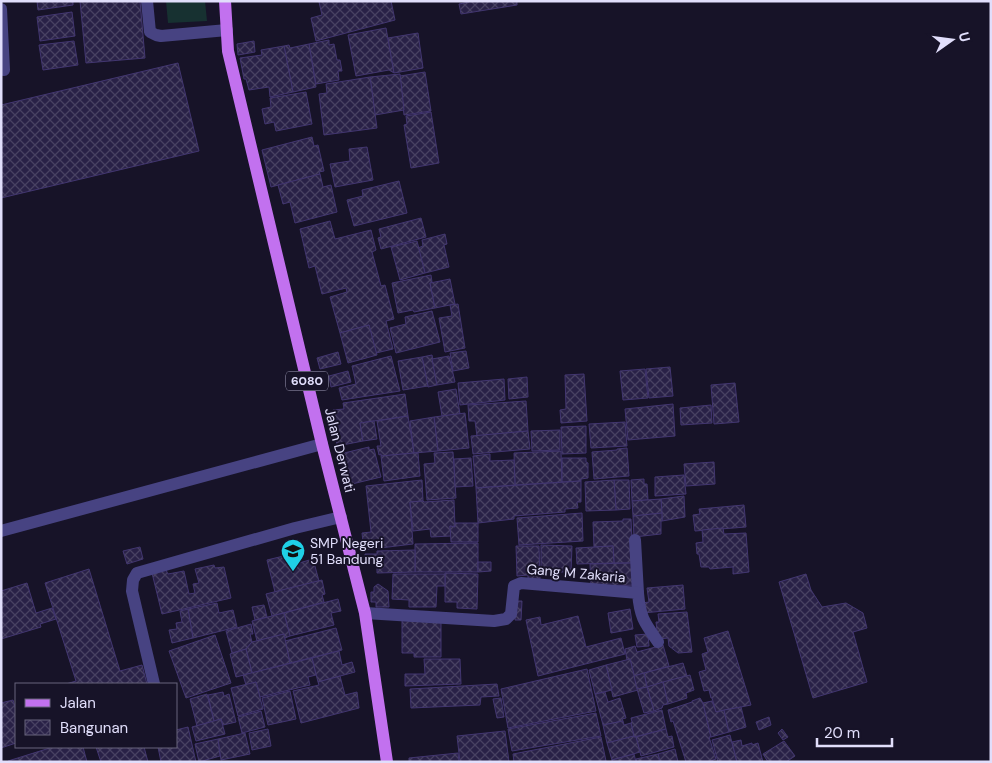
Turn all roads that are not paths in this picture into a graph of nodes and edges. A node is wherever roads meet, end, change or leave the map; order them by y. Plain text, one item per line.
1 (147, 1) edge
2 (225, 1) edge
3 (1, 10) edge
4 (227, 30) junction
5 (4, 70) dead end
6 (322, 444) junction
7 (341, 517) junction
8 (1, 531) edge
9 (635, 540) dead end
10 (638, 593) junction
11 (366, 613) junction
12 (658, 642) dead end
13 (154, 683) edge
14 (387, 762) edge

1 - 4 street
2 - 4 main road, Jalan Derwati / 6080
3 - 5 street
4 - 6 main road, Jalan Derwati / 6080
6 - 7 main road, Jalan Derwati / 6080
6 - 8 street
7 - 11 main road, Jalan Derwati / 6080
7 - 13 street
9 - 10 street
10 - 11 street, Gang M Zakaria
10 - 12 street, Gang M Zakaria
11 - 14 main road, Jalan Derwati / 6080

